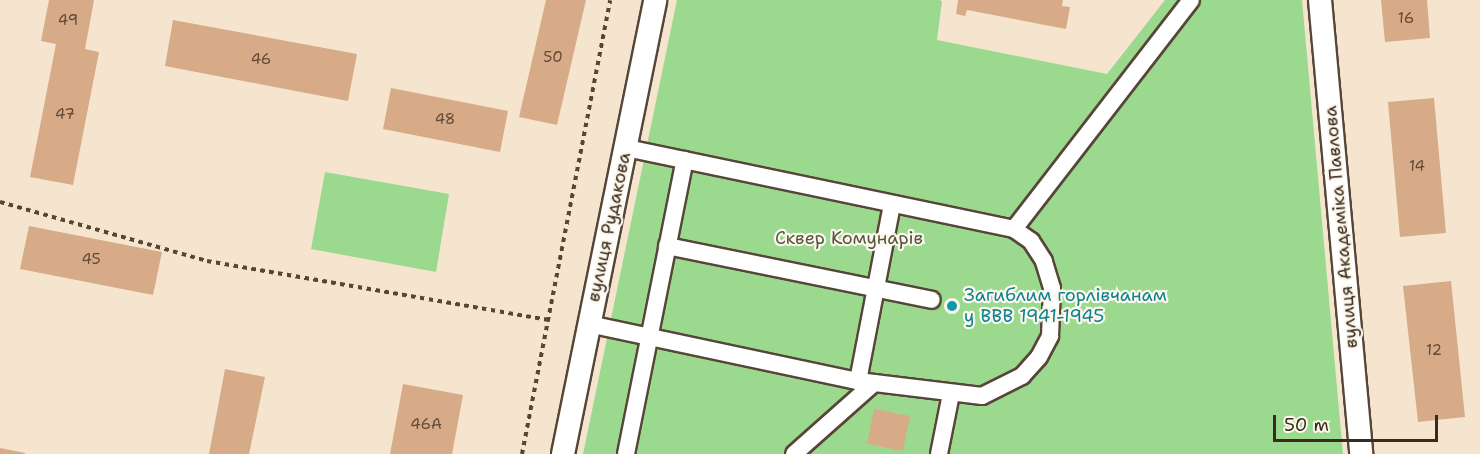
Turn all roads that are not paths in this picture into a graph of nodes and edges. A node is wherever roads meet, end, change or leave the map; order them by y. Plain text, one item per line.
1 (656, 0) edge
2 (1191, 0) edge
3 (1320, 0) edge
4 (625, 148) junction
5 (685, 160) junction
6 (892, 204) junction
7 (1014, 229) junction
8 (668, 246) junction
9 (876, 289) junction
10 (932, 300) dead end
11 (589, 324) junction
12 (649, 337) junction
13 (866, 382) junction
14 (951, 394) junction
15 (563, 454) edge
16 (626, 454) edge
17 (794, 454) edge
18 (939, 454) edge
19 (1361, 454) edge

1 - 4 street, вулиця Рудакова
2 - 7 street
3 - 19 street, вулиця Академіка Павлова
4 - 5 street
4 - 11 street, вулиця Рудакова
5 - 6 street
5 - 8 street
6 - 7 street
6 - 9 street
7 - 14 street
8 - 9 street
8 - 12 street
9 - 10 street
9 - 13 street
11 - 12 street
11 - 15 street, вулиця Рудакова
12 - 13 street
12 - 16 street
13 - 14 street
13 - 17 street
14 - 18 street

